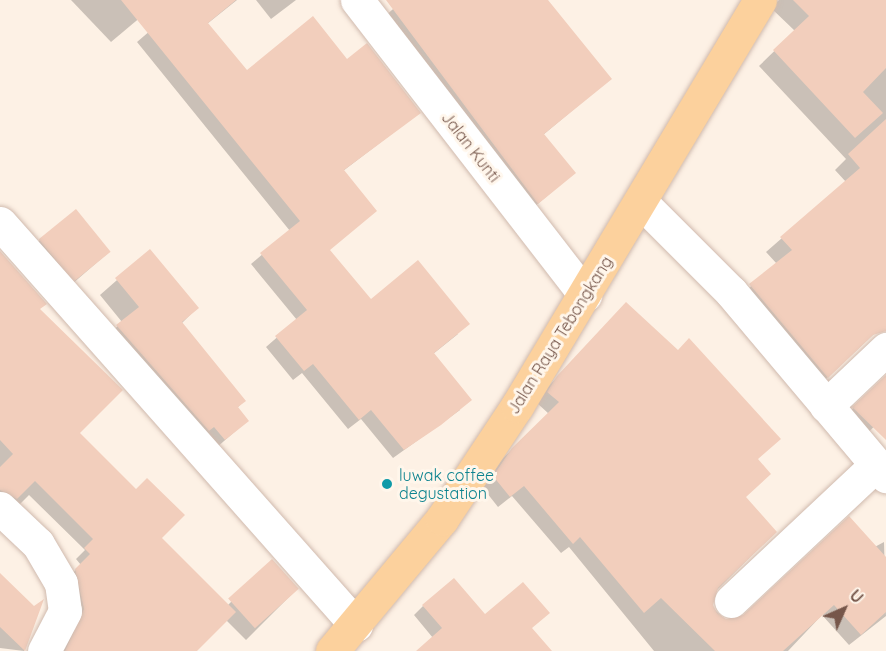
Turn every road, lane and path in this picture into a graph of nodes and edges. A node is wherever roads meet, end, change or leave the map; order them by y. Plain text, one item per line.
1 (357, 0) edge
2 (760, 0) edge
3 (643, 204) junction
4 (0, 223) edge
5 (585, 295) junction
6 (886, 349) edge
7 (826, 406) junction
8 (881, 471) edge
9 (0, 508) edge
10 (731, 601) dead end
11 (356, 625) junction
12 (44, 651) edge
13 (332, 651) edge

1 - 5 street, Jalan Kunti
2 - 3 main road, Jalan Raya Tebongkang
3 - 5 main road, Jalan Raya Tebongkang
3 - 7 street
4 - 11 street
5 - 11 main road, Jalan Raya Tebongkang
6 - 7 street
7 - 8 street
8 - 10 street
9 - 12 street
11 - 13 main road, Jalan Raya Tebongkang

